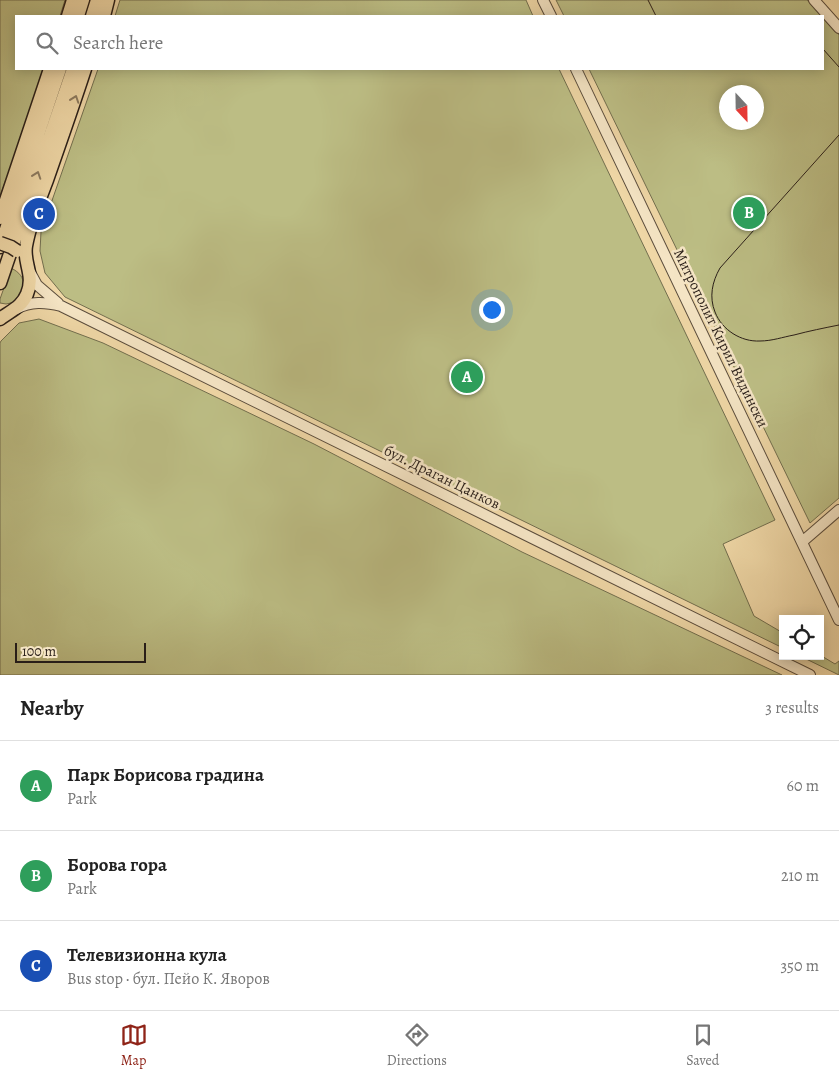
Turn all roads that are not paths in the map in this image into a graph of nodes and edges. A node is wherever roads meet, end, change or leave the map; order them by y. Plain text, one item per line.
1 (73, 0) edge
2 (83, 0) edge
3 (97, 0) edge
4 (108, 0) edge
5 (543, 0) edge
6 (814, 0) edge
7 (68, 15) edge
8 (78, 15) edge
9 (92, 15) edge
10 (104, 15) edge
11 (550, 15) edge
12 (839, 28) edge
13 (50, 70) edge
14 (60, 70) edge
15 (73, 70) edge
16 (85, 70) edge
17 (576, 70) edge
18 (0, 218) edge
19 (0, 245) edge
20 (29, 268) junction
21 (0, 283) edge
22 (61, 306) junction
23 (6, 314) edge
24 (839, 510) edge
25 (802, 542) junction
26 (839, 620) edge
27 (810, 675) edge

1 - 7 main road
2 - 8 main road
3 - 9 main road
4 - 10 main road
5 - 11 street
6 - 12 street
13 - 18 main road
14 - 19 main road
21 -> 15 main road
20 -> 16 main road
17 - 25 street, Митрополит Кирил Видински
19 - 20 main road, bridge
20 - 22 street, бул. Драган Цанков
20 - 23 main road
22 - 23 street, бул. Драган Цанков
22 - 27 street, бул. Драган Цанков
24 - 25 street
25 - 26 street, Митрополит Кирил Видински

